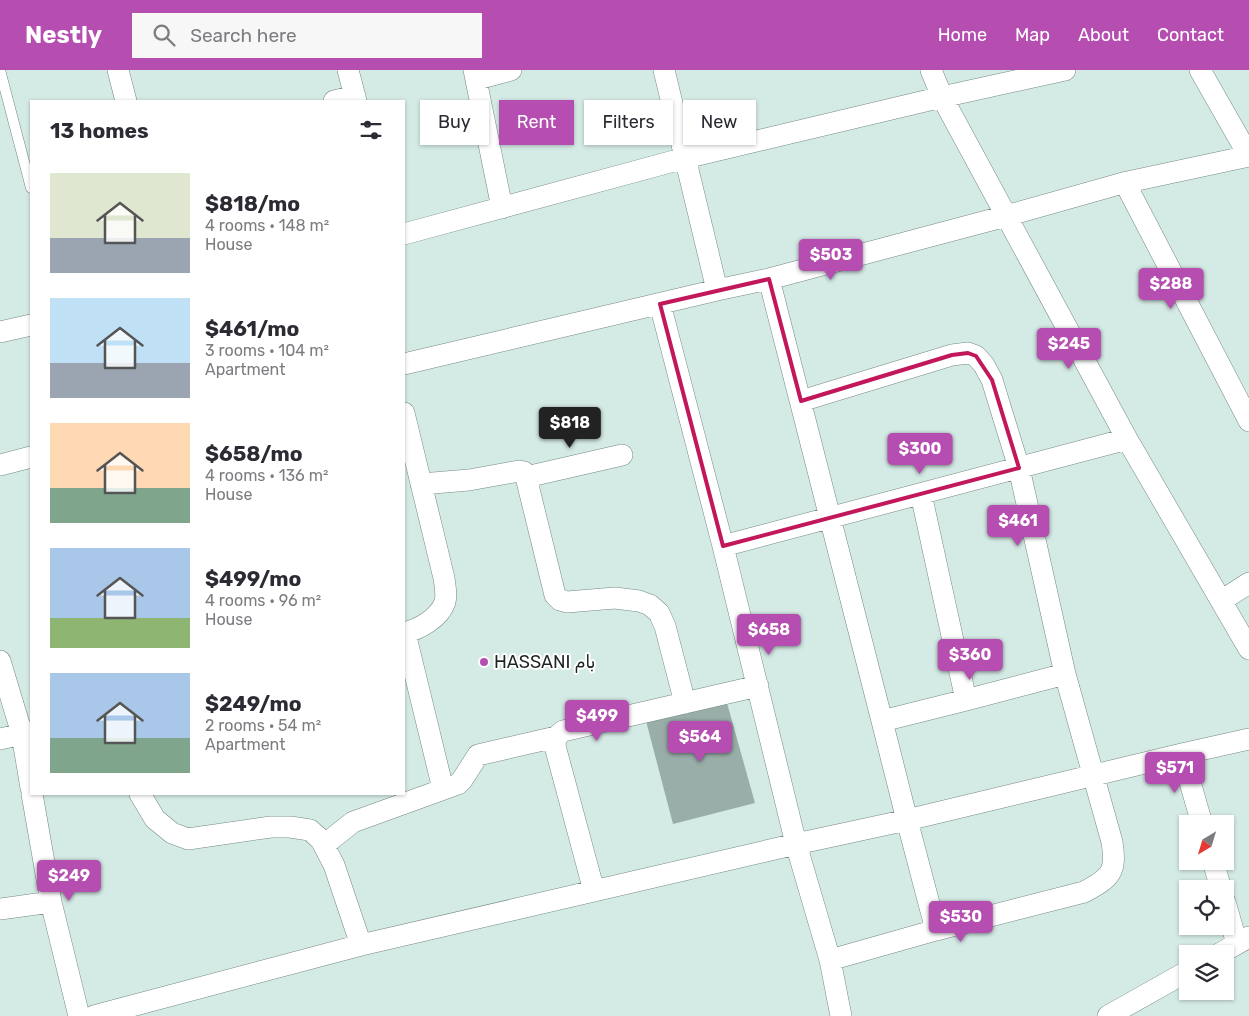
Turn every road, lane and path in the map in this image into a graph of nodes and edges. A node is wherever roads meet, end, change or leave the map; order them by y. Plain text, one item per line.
1 (0, 70) edge
2 (118, 70) edge
3 (348, 70) edge
4 (511, 70) edge
5 (664, 70) edge
6 (931, 70) edge
7 (1065, 70) edge
8 (1200, 70) edge
9 (476, 74) edge
10 (942, 97) junction
11 (355, 99) edge
12 (126, 100) edge
13 (1249, 156) edge
14 (685, 158) junction
15 (1124, 183) junction
16 (30, 184) edge
17 (502, 208) junction
18 (1006, 216) junction
19 (405, 234) edge
20 (769, 279) junction
21 (717, 290) junction
22 (660, 304) junction
23 (30, 325) edge
24 (0, 332) edge
25 (405, 364) edge
26 (801, 401) junction
27 (405, 417) edge
28 (1249, 421) edge
29 (1127, 439) junction
30 (622, 455) dead end
31 (30, 457) edge
32 (0, 465) edge
33 (1018, 468) junction
34 (526, 477) junction
35 (421, 484) junction
36 (921, 494) junction
37 (830, 518) junction
38 (723, 546) junction
39 (1249, 583) edge
40 (1221, 600) junction
41 (405, 633) edge
42 (405, 637) edge
43 (1249, 649) edge
44 (0, 661) edge
45 (1065, 674) junction
46 (758, 686) junction
47 (966, 700) junction
48 (685, 703) junction
49 (882, 721) junction
50 (27, 733) edge
51 (556, 737) junction
52 (0, 739) edge
53 (1249, 739) edge
54 (1182, 754) junction
55 (30, 774) edge
56 (1094, 776) junction
57 (443, 789) junction
58 (32, 795) edge
59 (141, 795) edge
60 (1199, 815) edge
61 (906, 820) junction
62 (796, 844) junction
63 (324, 845) junction
64 (594, 891) junction
65 (51, 902) junction
66 (0, 909) edge
67 (936, 930) junction
68 (361, 945) junction
69 (830, 960) junction
70 (1179, 977) edge
71 (79, 1016) edge
72 (94, 1016) edge
73 (841, 1016) edge
74 (1108, 1016) edge

1 - 16 lane
2 - 12 street
3 - 11 street
4 - 9 street
5 - 14 street
6 - 10 street
7 - 10 street
8 - 13 street
9 - 17 street
10 - 14 street
10 - 18 street
13 - 15 street
14 - 17 street
14 - 21 street
15 - 18 street
15 - 28 street
17 - 19 street
18 - 20 street
18 - 29 street
20 - 21 street
20 - 26 street
21 - 22 street
22 - 25 street
22 - 38 street
23 - 24 street
26 - 33 street
26 - 37 street
27 - 35 street
29 - 33 street
29 - 40 street
30 - 34 street
31 - 32 street
33 - 36 street
33 - 45 street
34 - 35 street
34 - 48 street
35 - 41 street
36 - 37 street
36 - 47 street
37 - 38 street
37 - 49 street
38 - 46 street
39 - 40 street
40 - 43 street
42 - 57 street
44 - 50 street
45 - 47 street
45 - 56 street
46 - 48 street
46 - 62 street
47 - 49 street
48 - 51 street
49 - 61 street
50 - 52 street
50 - 55 street
51 - 57 street
51 - 64 street
53 - 54 street
54 - 56 street
54 - 60 street
56 - 61 street
56 - 67 street
57 - 63 street
58 - 65 street
59 - 63 street
61 - 62 street
61 - 67 street
62 - 64 street
62 - 69 street
63 - 68 street
64 - 68 street
65 - 66 street
65 - 71 street
67 - 69 street
68 - 72 street
69 - 73 street
70 - 74 street

